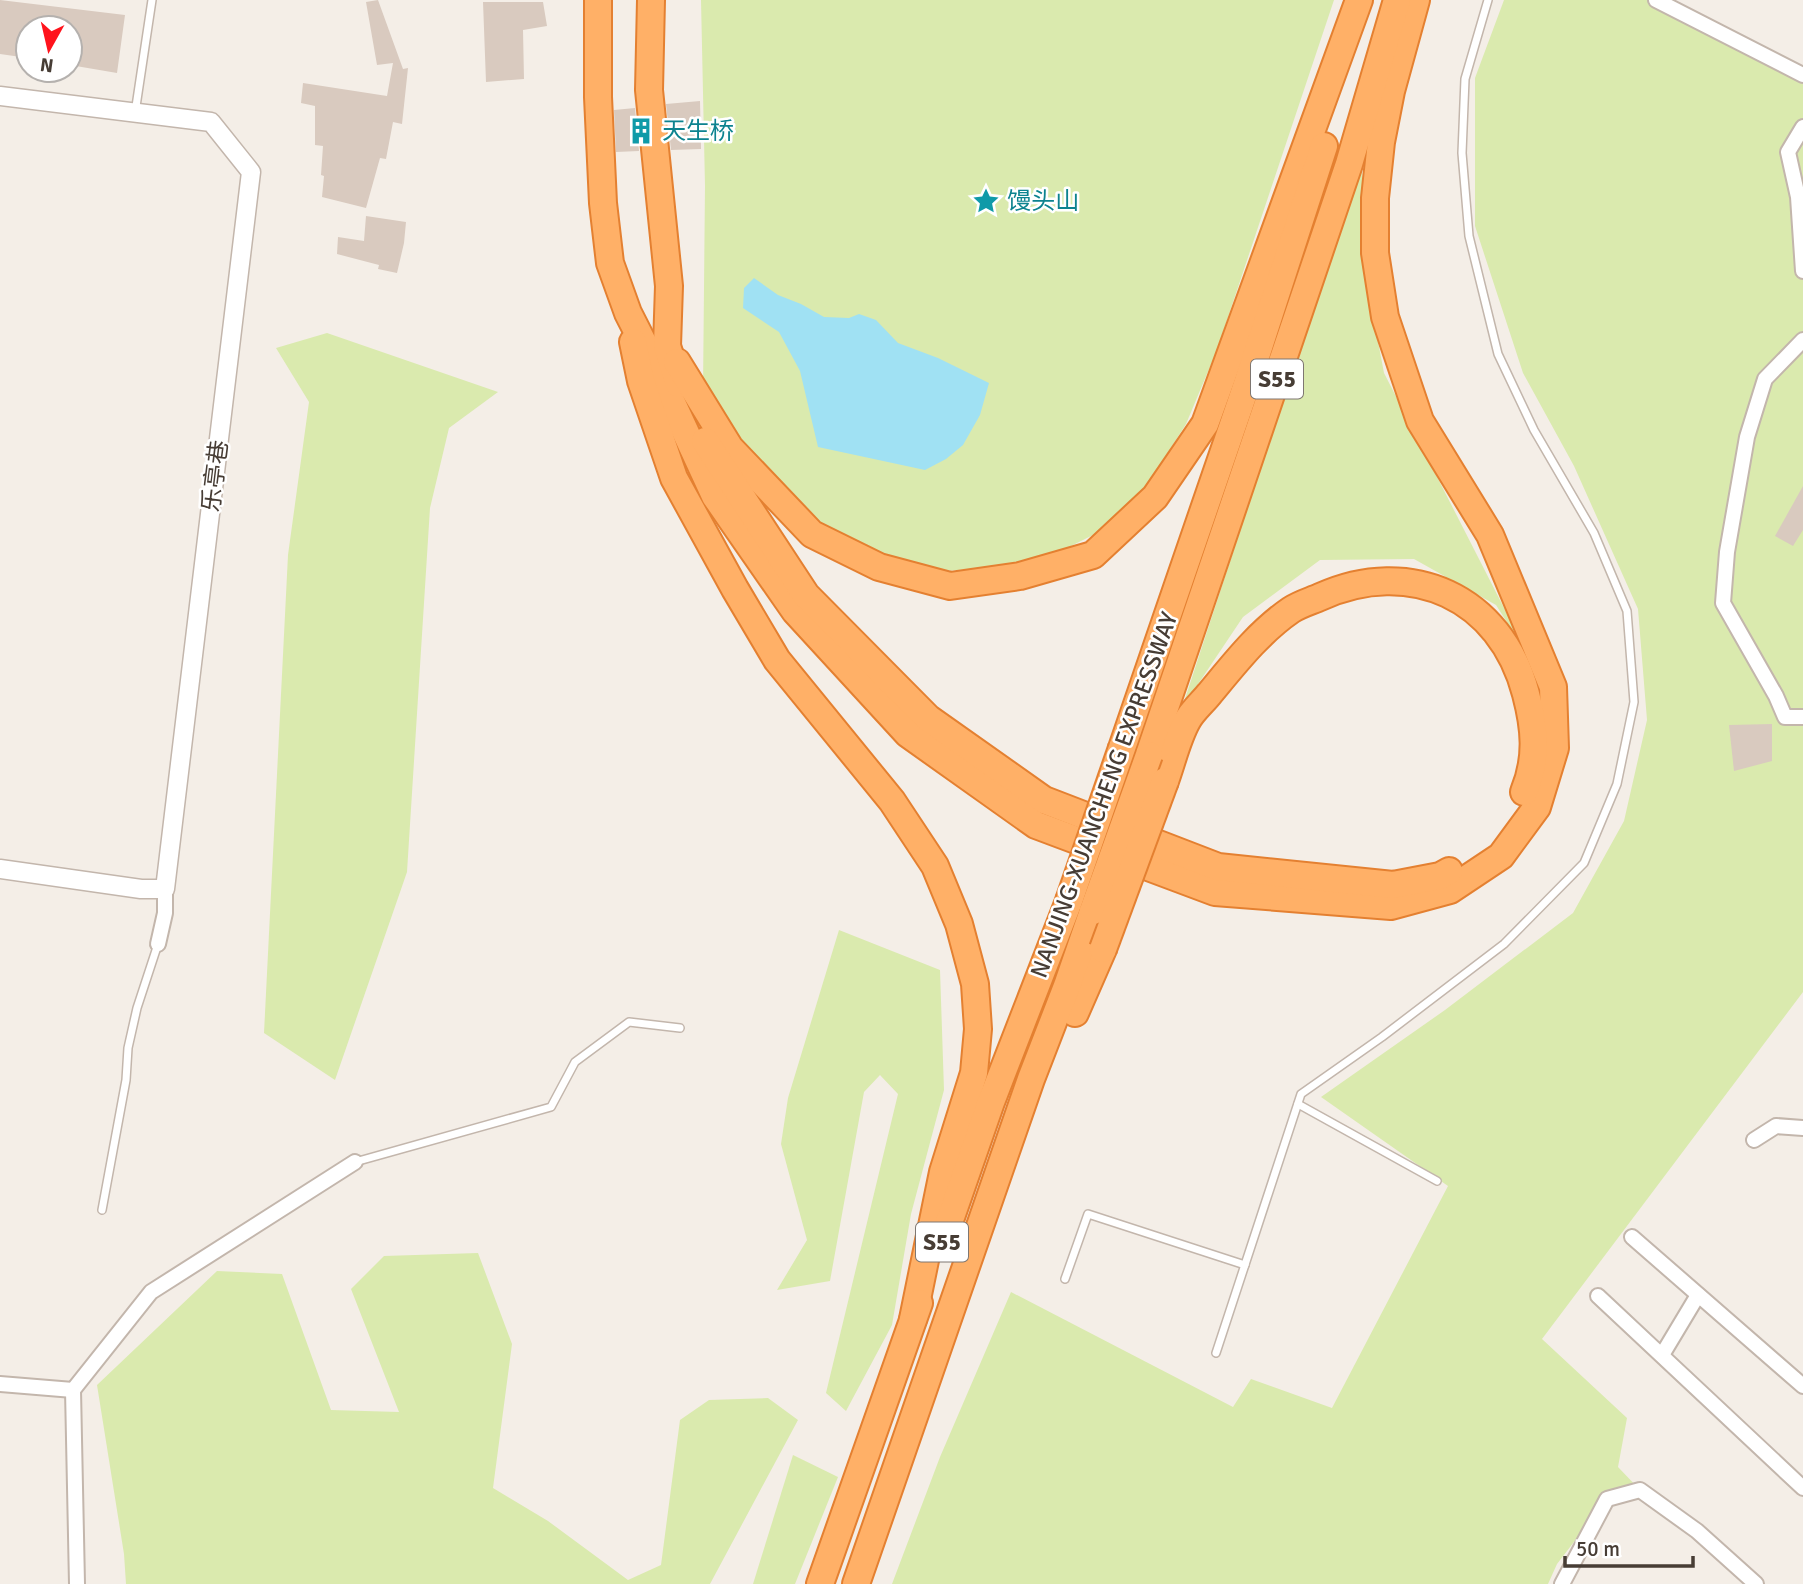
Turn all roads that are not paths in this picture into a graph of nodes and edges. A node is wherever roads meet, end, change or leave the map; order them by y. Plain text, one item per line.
1 (152, 0) edge
2 (598, 0) edge
3 (651, 0) edge
4 (1359, 0) edge
5 (1369, 0) edge
6 (1397, 0) edge
7 (1416, 0) edge
8 (1488, 0) edge
9 (1656, 0) edge
10 (1803, 75) edge
11 (0, 96) edge
12 (135, 114) junction
13 (1803, 127) edge
14 (1803, 271) edge
15 (628, 313) junction
16 (1803, 340) edge
17 (667, 346) junction
18 (1803, 717) edge
19 (0, 869) edge
20 (165, 889) junction
21 (158, 944) joint
22 (680, 1028) dead end
23 (1298, 1104) junction
24 (1803, 1128) edge
25 (1754, 1140) dead end
26 (355, 1162) joint
27 (1437, 1181) dead end
28 (102, 1210) dead end
29 (1632, 1237) dead end
30 (976, 1239) junction
31 (1245, 1265) junction
32 (1065, 1279) dead end
33 (1698, 1294) junction
34 (1598, 1296) dead end
35 (913, 1319) junction
36 (1216, 1353) dead end
37 (1662, 1356) junction
38 (0, 1384) edge
39 (1803, 1386) edge
40 (73, 1390) junction
41 (1803, 1488) edge
42 (77, 1584) edge
43 (820, 1584) edge
44 (856, 1584) edge
45 (1562, 1584) edge
46 (1756, 1584) edge

1 - 12 lane
2 - 15 highway
3 - 17 highway
4 - 17 highway
5 - 35 highway, NANJING-XUANCHENG EXPRESSWAY / S55, bridge
6 - 30 highway, NANJING-XUANCHENG EXPRESSWAY / S55, bridge
7 - 15 highway
8 - 23 lane
9 - 10 street
11 - 12 street, 乐亭巷
12 - 20 street, 乐亭巷
13 - 14 street
15 - 35 highway
16 - 18 street
17 - 30 highway, bridge
19 - 20 street
20 - 21 street
21 - 28 lane
22 - 26 lane
23 - 27 lane
23 - 31 lane
24 - 25 street
26 - 40 street
29 - 33 street
30 - 44 highway, NANJING-XUANCHENG EXPRESSWAY / S55
31 - 32 lane
31 - 36 lane
33 - 37 street
33 - 39 street
34 - 37 street
35 - 43 highway, NANJING-XUANCHENG EXPRESSWAY / S55
37 - 41 street
38 - 40 street
40 - 42 street
45 - 46 street

